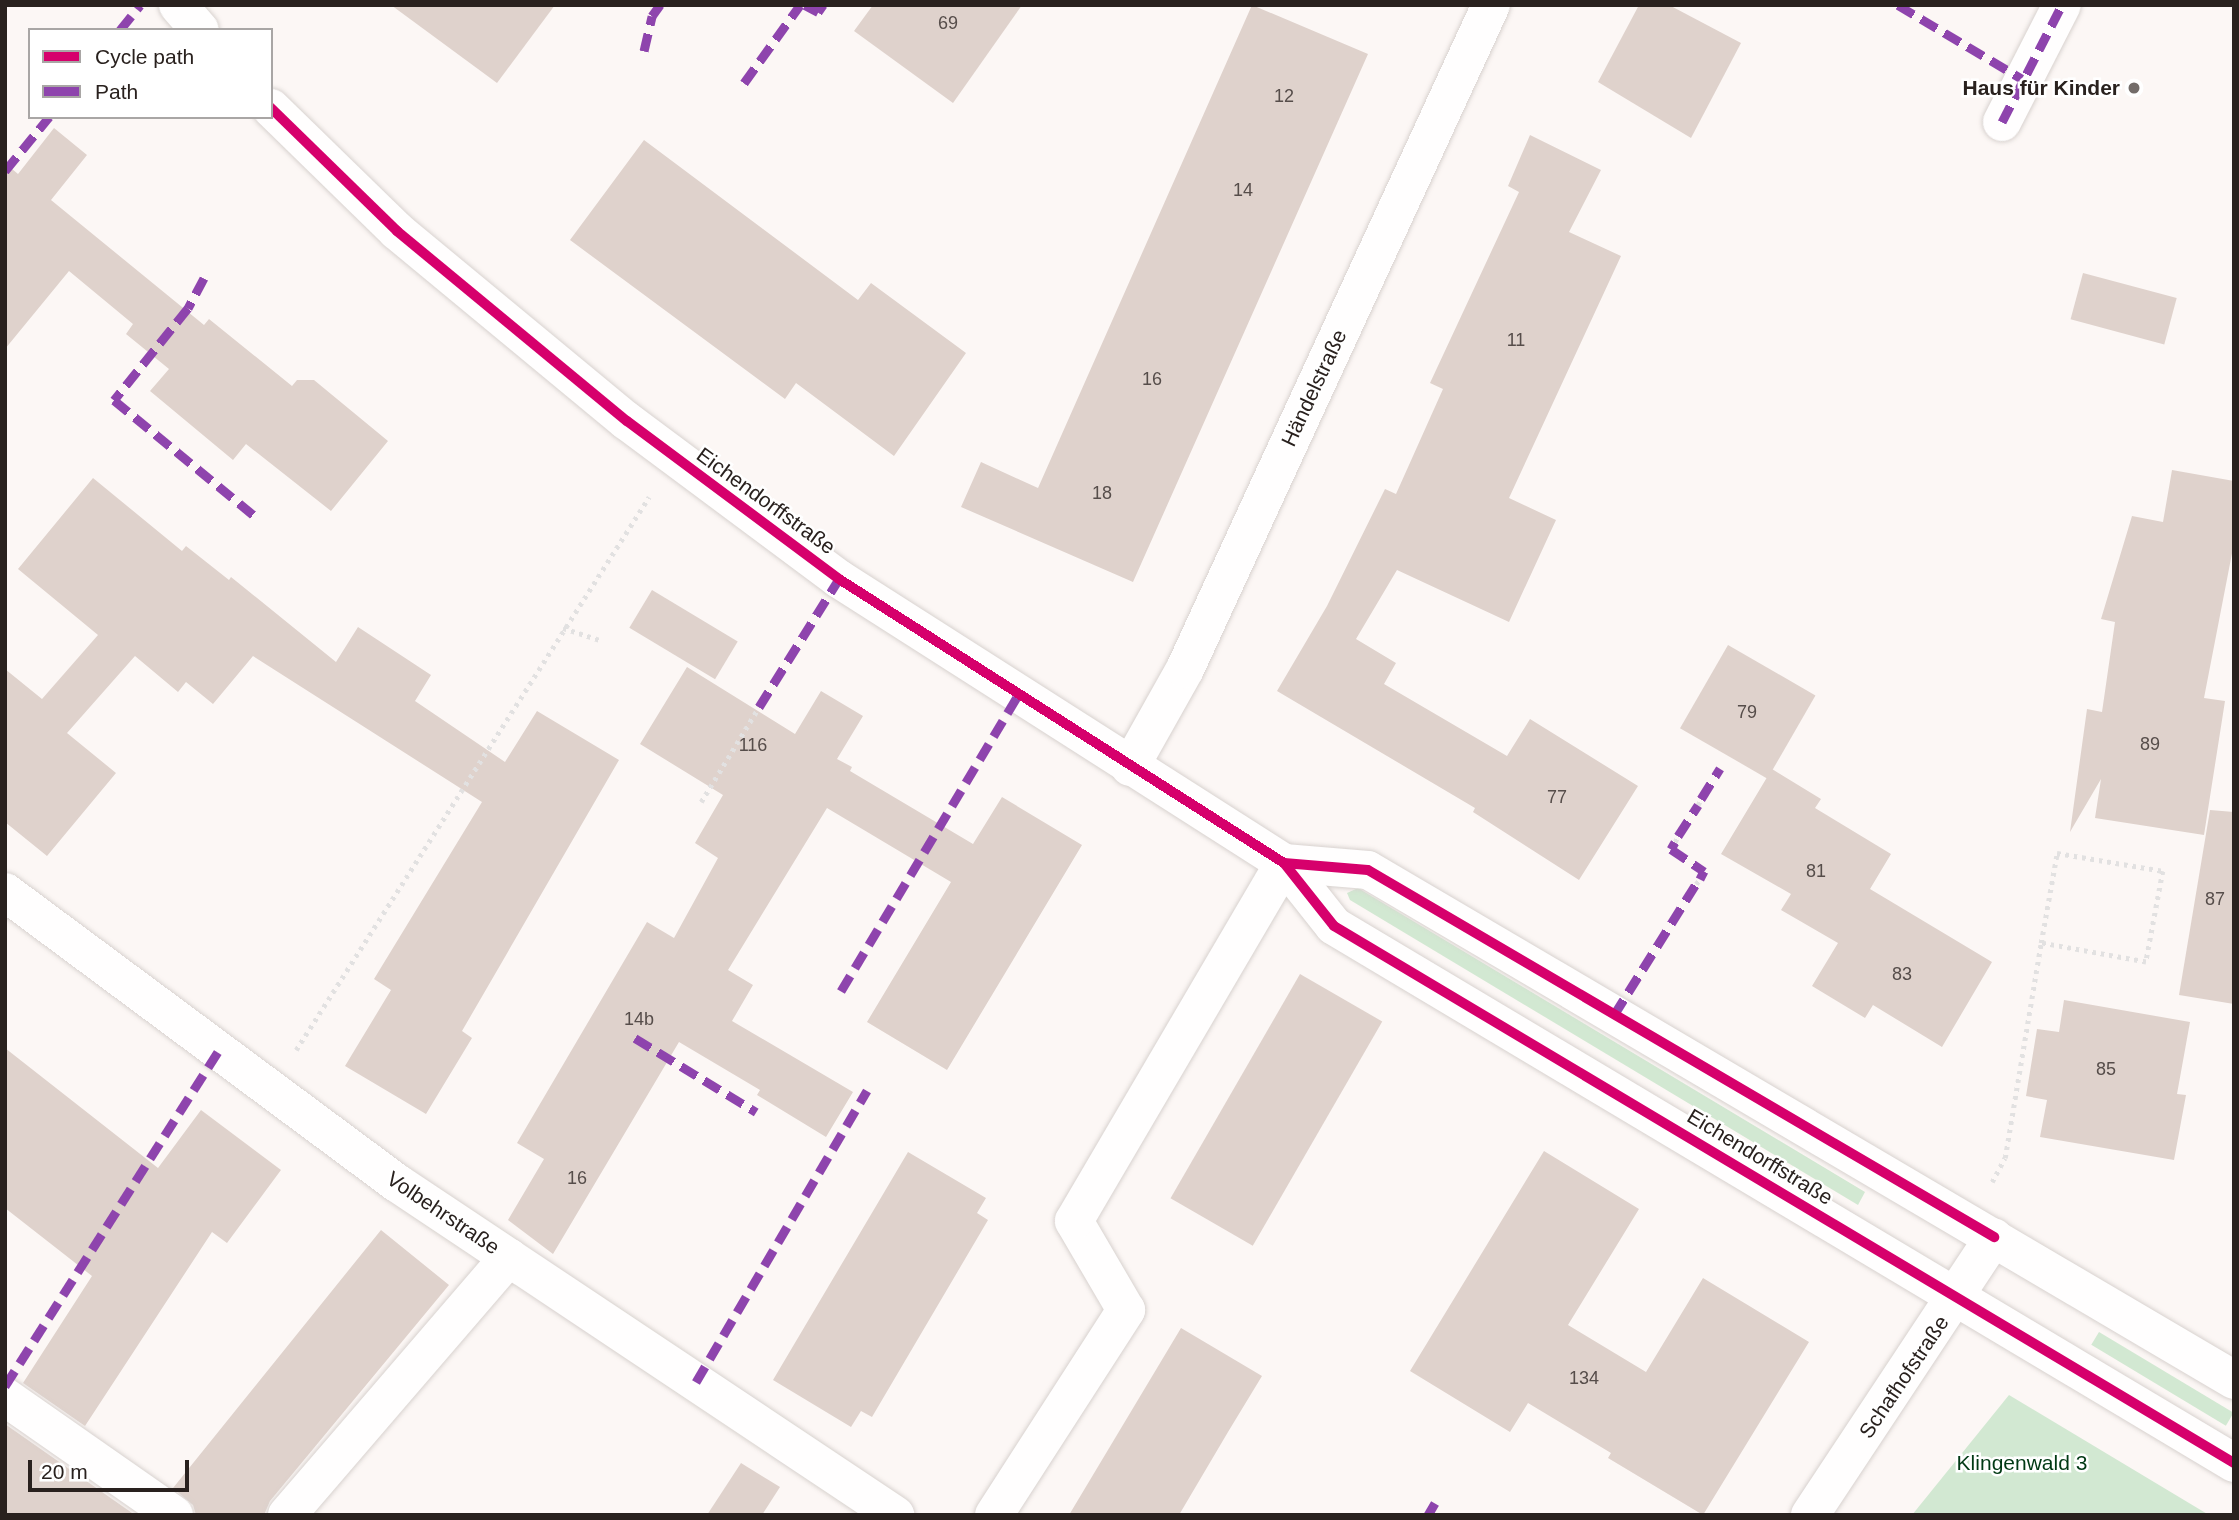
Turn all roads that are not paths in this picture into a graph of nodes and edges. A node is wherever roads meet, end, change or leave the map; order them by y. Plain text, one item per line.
1 (178, 5) edge
2 (1491, 5) edge
3 (2062, 5) edge
4 (198, 28) edge
5 (273, 110) edge
6 (2001, 122) dead end
7 (1130, 767) junction
8 (1284, 863) junction
9 (5, 892) edge
10 (1981, 1230) junction
11 (509, 1257) junction
12 (1958, 1298) junction
13 (2234, 1380) edge
14 (5, 1397) edge
15 (2234, 1463) edge
16 (174, 1515) edge
17 (287, 1515) edge
18 (895, 1515) edge
19 (994, 1515) edge
20 (1810, 1515) edge

1 - 4 street
2 - 7 street, Händelstraße
3 - 6 street
5 - 7 street, Eichendorffstraße
7 - 8 street, Eichendorffstraße
8 - 10 street, Eichendorffstraße
8 - 12 street, Eichendorffstraße
8 - 19 street
9 - 11 street, Volbehrstraße
10 - 12 street, Schafhofstraße
10 - 13 street, Eichendorffstraße
11 - 17 street
11 - 18 street, Volbehrstraße
12 - 15 street, Eichendorffstraße
12 - 20 street, Schafhofstraße
14 - 16 street

